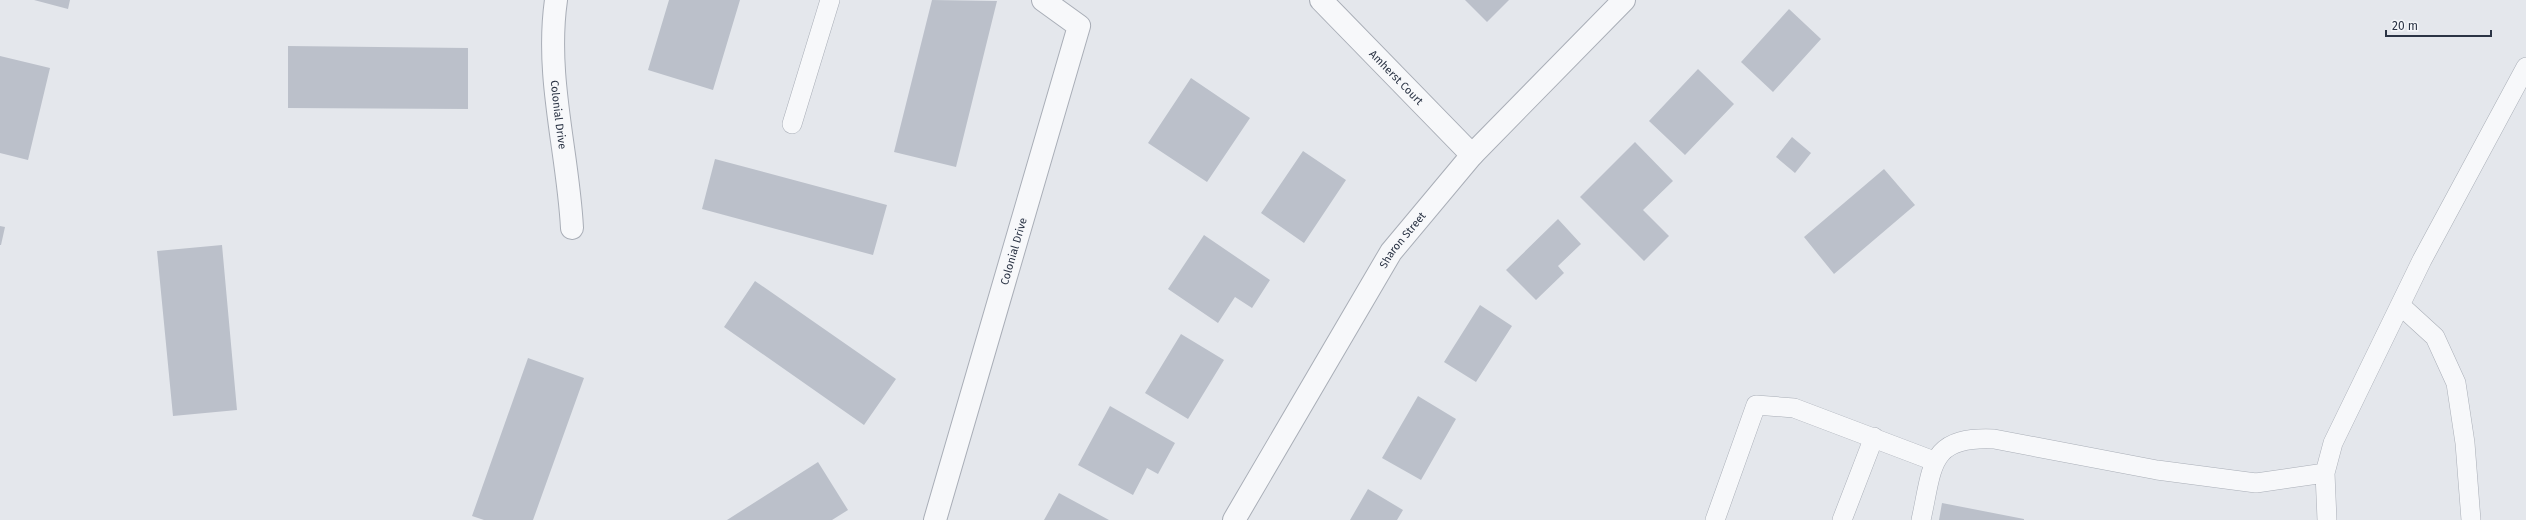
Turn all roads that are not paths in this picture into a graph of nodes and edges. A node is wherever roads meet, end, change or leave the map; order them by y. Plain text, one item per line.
1 (556, 0) edge
2 (830, 0) edge
3 (1043, 0) edge
4 (1321, 0) edge
5 (1624, 0) edge
6 (2526, 67) edge
7 (792, 124) dead end
8 (1472, 155) junction
9 (572, 228) dead end
10 (2400, 305) junction
11 (1874, 437) junction
12 (1934, 461) junction
13 (2325, 473) junction
14 (935, 520) edge
15 (1234, 520) edge
16 (1715, 520) edge
17 (1842, 520) edge
18 (1921, 520) edge
19 (2327, 520) edge
20 (2470, 520) edge

1 - 9 street, Colonial Drive
2 - 7 lane
3 - 14 street, Colonial Drive
4 - 8 street, Amherst Court
5 - 8 street, Sharon Street
6 - 10 lane
8 - 15 street, Sharon Street
10 - 13 lane
10 - 20 lane
11 - 12 lane
11 - 16 lane
11 - 17 lane
12 - 13 lane
12 - 18 lane
13 - 19 lane

